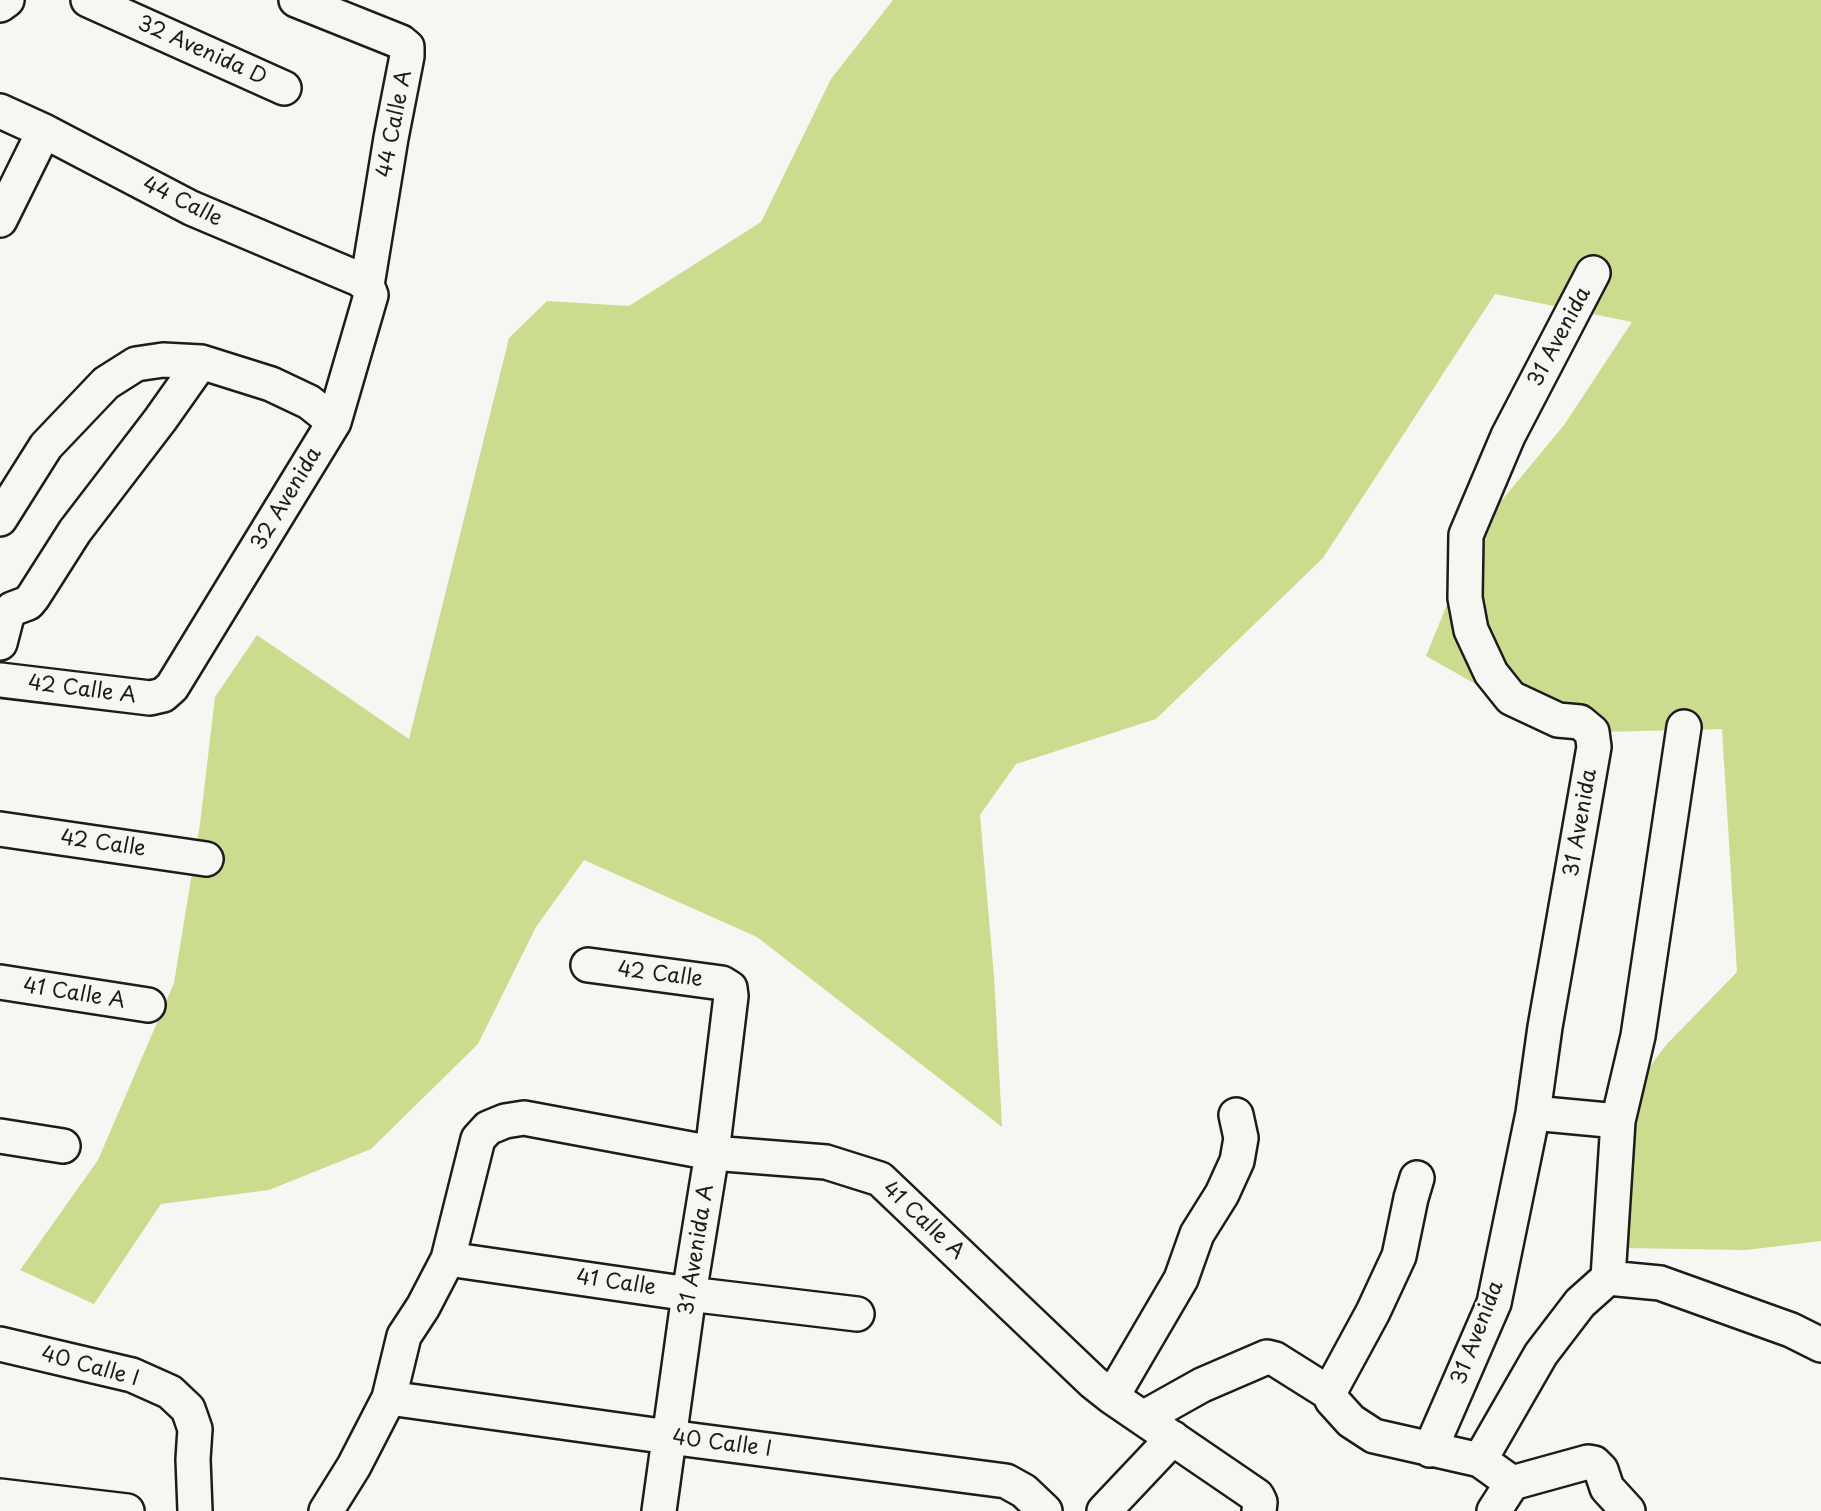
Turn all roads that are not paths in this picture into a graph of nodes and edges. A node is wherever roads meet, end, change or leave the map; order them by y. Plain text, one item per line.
1 (7, 0) edge
2 (88, 0) edge
3 (296, 0) edge
4 (0, 5) edge
5 (284, 88) dead end
6 (0, 111) edge
7 (44, 131) junction
8 (0, 220) edge
9 (1593, 273) dead end
10 (367, 285) junction
11 (201, 362) junction
12 (334, 422) junction
13 (0, 519) edge
14 (6, 606) edge
15 (0, 643) edge
16 (0, 680) edge
17 (163, 695) joint
18 (1683, 727) dead end
19 (0, 829) edge
20 (206, 859) dead end
21 (588, 965) dead end
22 (0, 982) edge
23 (730, 988) joint
24 (148, 1005) dead end
25 (1533, 1113) junction
26 (1236, 1115) dead end
27 (1618, 1121) junction
28 (0, 1136) edge
29 (63, 1146) dead end
30 (712, 1153) junction
31 (1417, 1178) dead end
32 (448, 1258) junction
33 (1608, 1278) junction
34 (689, 1294) junction
35 (857, 1314) dead end
36 (0, 1344) edge
37 (1821, 1345) edge
38 (1329, 1393) junction
39 (1112, 1397) junction
40 (389, 1398) junction
41 (1143, 1418) junction
42 (669, 1437) junction
43 (1173, 1438) junction
44 (1430, 1450) junction
45 (1480, 1460) junction
46 (1512, 1483) junction
47 (0, 1496) edge
48 (1259, 1506) edge
49 (127, 1511) edge
50 (195, 1511) edge
51 (326, 1511) edge
52 (660, 1511) edge
53 (1045, 1511) edge
54 (1104, 1511) edge
55 (1494, 1511) edge
56 (1628, 1511) edge

1 - 4 street
2 - 5 street, 32 Avenida D
3 - 10 street, 44 Calle A
6 - 7 street, 44 Calle
7 - 8 street
7 - 10 street, 44 Calle
9 - 25 street, 31 Avenida
10 - 12 street, 32 Avenida
11 - 12 street
11 - 13 street
11 - 14 street
12 - 17 street, 32 Avenida
14 - 15 street
16 - 17 street, 42 Calle A
18 - 27 street
19 - 20 street, 42 Calle
21 - 23 street, 42 Calle
22 - 24 street, 41 Calle A
23 - 30 street, 31 Avenida A
25 - 27 street
25 - 44 street, 31 Avenida
26 - 39 street
27 - 33 street
28 - 29 street
30 - 32 street, 41 Calle A
30 - 34 street, 31 Avenida A
30 - 39 street, 41 Calle A
31 - 38 street
32 - 34 street, 41 Calle
32 - 40 street
33 - 37 street
33 - 45 street
34 - 35 street, 41 Calle
34 - 42 street, 31 Avenida A
36 - 50 street, 40 Calle I
38 - 41 street
38 - 44 street
39 - 41 street, 41 Calle A
40 - 42 street, 40 Calle I
40 - 51 street
41 - 43 street, 41 Calle A
42 - 52 street, 31 Avenida A
42 - 53 street, 40 Calle I
43 - 48 street, 41 Calle A
43 - 54 street
44 - 45 street
45 - 46 street
46 - 55 street
46 - 56 street
47 - 49 street

